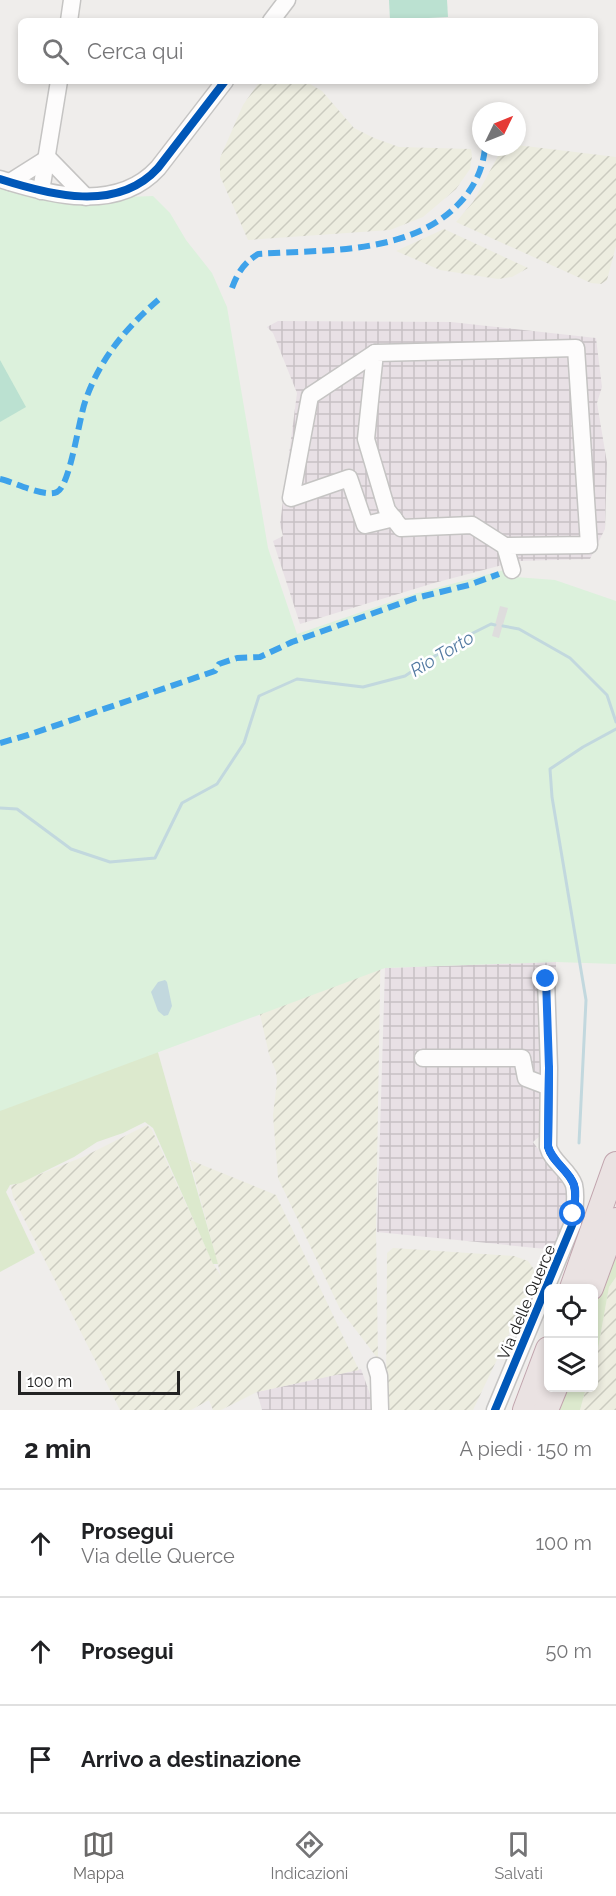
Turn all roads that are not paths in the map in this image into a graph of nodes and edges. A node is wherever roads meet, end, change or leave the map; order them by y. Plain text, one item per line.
1 (72, 0) edge
2 (287, 0) edge
3 (69, 18) edge
4 (273, 18) edge
5 (59, 84) edge
6 (223, 84) edge
7 (48, 158) junction
8 (5, 181) edge
9 (41, 191) junction
10 (86, 197) junction
11 (375, 353) junction
12 (394, 518) junction
13 (505, 546) junction
14 (512, 570) dead end
15 (546, 979) dead end
16 (423, 1058) dead end
17 (547, 1086) junction
18 (615, 1168) edge
19 (616, 1220) edge
20 (573, 1284) edge
21 (592, 1284) edge
22 (544, 1362) edge
23 (376, 1366) dead end
24 (553, 1392) edge
25 (380, 1410) edge
26 (495, 1410) edge
27 (525, 1410) edge
28 (546, 1410) edge

1 - 3 street
2 - 4 street
5 - 7 street
6 - 10 street
7 - 8 street
7 - 9 street
7 - 10 street
8 - 9 street
9 - 10 street
11 - 12 street
11 - 12 street
11 - 13 street
12 - 13 street
13 - 14 street
15 - 17 street, Via delle Querce
16 - 17 street
17 - 26 street, Via delle Querce
18 - 20 highway
19 - 21 highway
22 - 27 highway
23 - 25 street
24 - 28 highway

